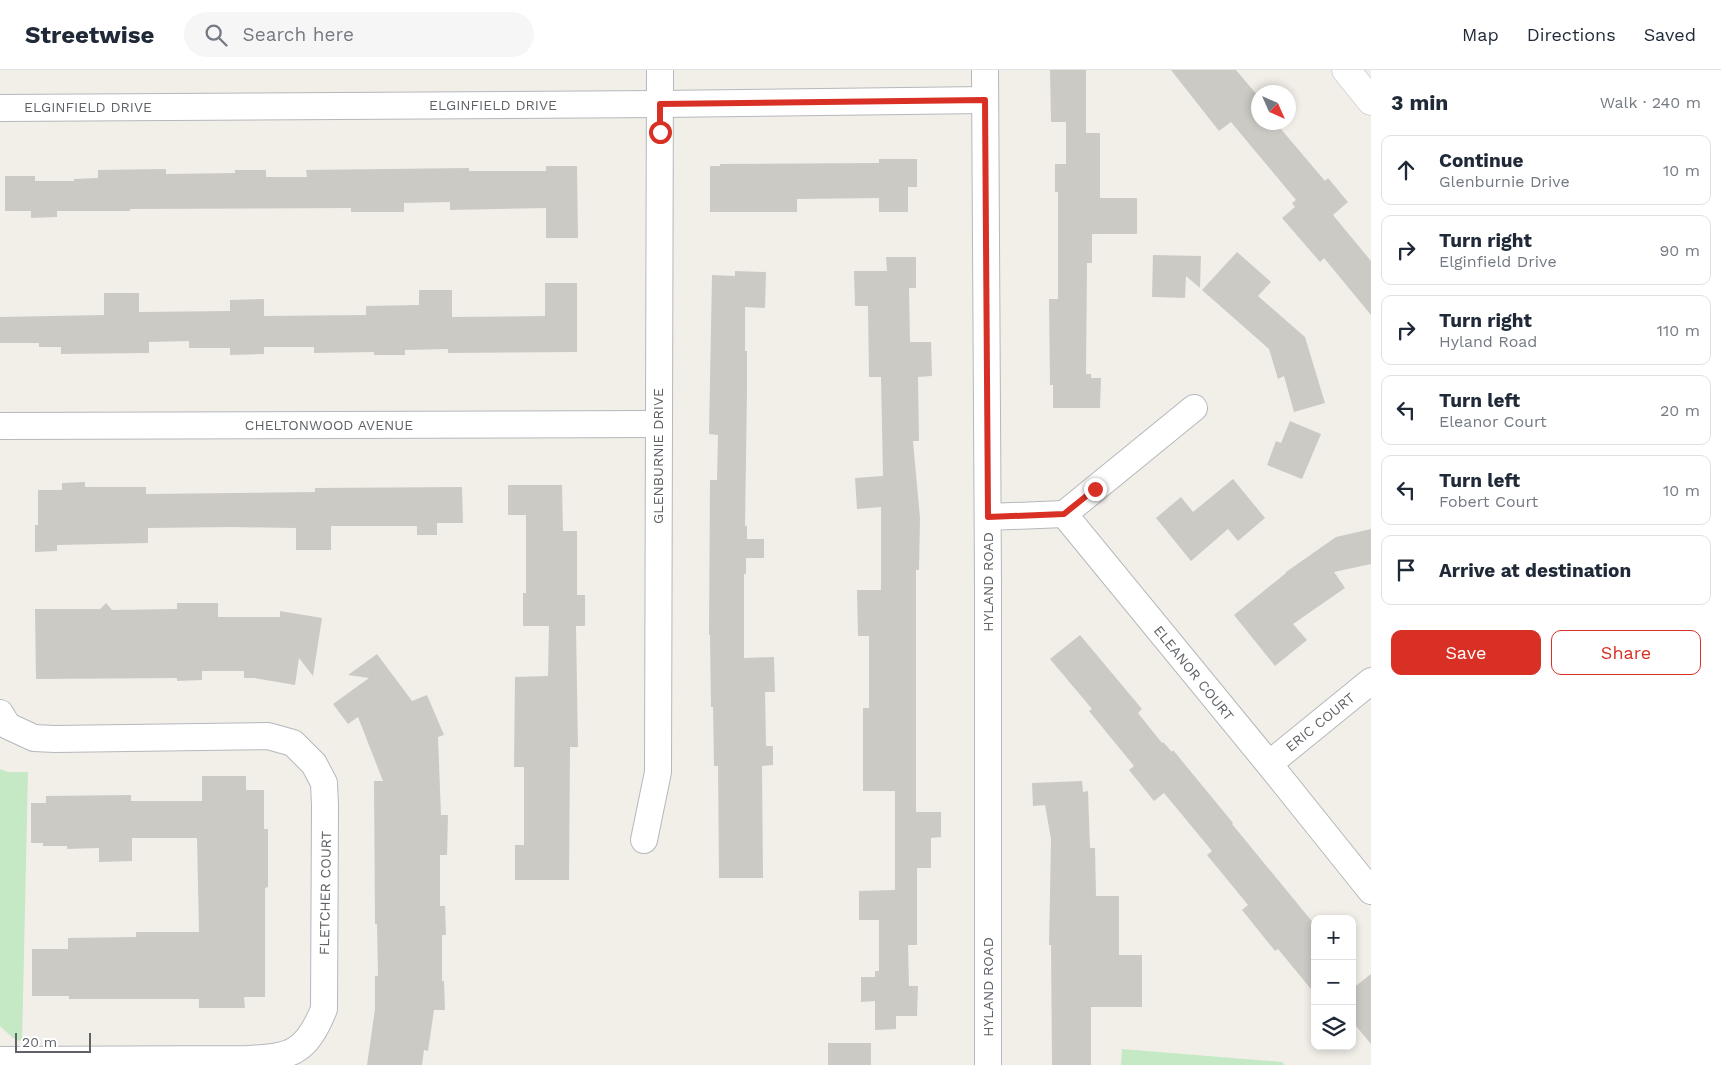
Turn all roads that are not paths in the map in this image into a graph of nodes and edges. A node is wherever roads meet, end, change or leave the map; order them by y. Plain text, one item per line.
1 (660, 70) edge
2 (985, 70) edge
3 (1346, 70) edge
4 (985, 100) junction
5 (1371, 101) edge
6 (660, 104) junction
7 (0, 108) edge
8 (1194, 408) dead end
9 (658, 424) junction
10 (0, 426) edge
11 (1064, 514) junction
12 (988, 517) junction
13 (1371, 681) edge
14 (0, 714) edge
15 (1269, 764) junction
16 (644, 840) dead end
17 (1371, 891) edge
18 (0, 1060) edge
19 (988, 1065) edge

1 - 6 street, GLENBURNIE DRIVE
2 - 4 street, HYLAND ROAD
3 - 5 main road
4 - 6 street, ELGINFIELD DRIVE
4 - 12 street, HYLAND ROAD
6 - 7 street, ELGINFIELD DRIVE
6 - 9 street, GLENBURNIE DRIVE
8 - 11 street
9 - 10 street, CHELTONWOOD AVENUE
9 - 16 street, GLENBURNIE DRIVE
11 - 12 street
11 - 15 street, ELEANOR COURT
12 - 19 street, HYLAND ROAD
13 - 15 street, ERIC COURT
14 - 18 street, FLETCHER COURT
15 - 17 street, ELEANOR COURT

